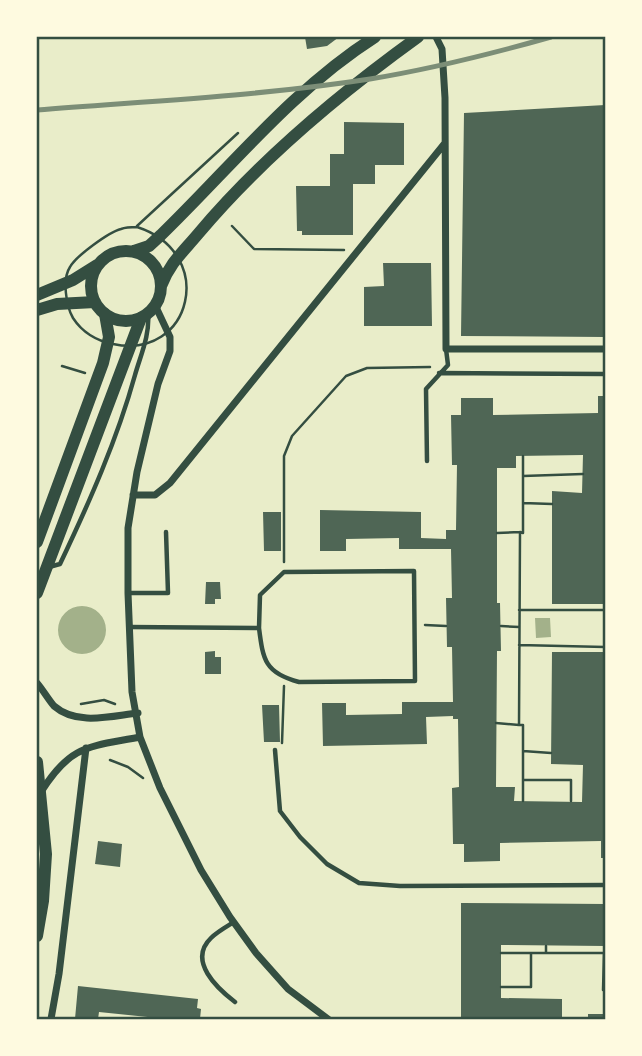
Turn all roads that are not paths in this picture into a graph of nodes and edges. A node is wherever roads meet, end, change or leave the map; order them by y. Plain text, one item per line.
1 (375, 37) edge
2 (418, 37) edge
3 (436, 37) edge
4 (445, 143) junction
5 (134, 251) junction
6 (97, 265) junction
7 (161, 286) junction
8 (37, 295) edge
9 (95, 302) junction
10 (37, 310) edge
11 (148, 312) junction
12 (105, 314) junction
13 (446, 349) junction
14 (605, 349) edge
15 (439, 373) junction
16 (605, 374) edge
17 (427, 461) dead end
18 (133, 495) junction
19 (42, 520) edge
20 (166, 532) dead end
21 (37, 542) edge
22 (45, 568) junction
23 (37, 593) edge
24 (128, 593) junction
25 (130, 627) junction
26 (259, 628) junction
27 (37, 683) edge
28 (138, 713) junction
29 (141, 737) junction
30 (86, 748) junction
31 (275, 750) road end
32 (37, 762) edge
33 (41, 792) junction
34 (605, 885) edge
35 (234, 922) junction
36 (37, 936) edge
37 (235, 1002) dead end
38 (51, 1019) edge
39 (328, 1019) edge

1 - 5 main road
2 - 7 main road
3 - 4 street
4 - 13 street
4 - 18 street
5 - 6 main road
5 - 7 main road
6 - 8 main road
6 - 9 main road
7 - 11 main road
9 - 10 main road
9 - 12 main road
11 - 12 main road
11 - 18 street
11 - 22 main road
11 - 22 lane
12 - 19 main road
13 - 14 street
13 - 15 lane
15 - 16 lane
15 - 17 lane
18 - 24 street
19 - 21 main road
20 - 24 lane
22 - 23 main road
24 - 25 street
25 - 26 lane
25 - 28 street
26 - 26 lane
27 - 28 street
28 - 29 street
29 - 30 street
29 - 35 street
30 - 33 street
30 - 38 street
31 - 34 lane
32 - 33 main road
33 - 36 main road
35 - 37 lane
35 - 39 street

